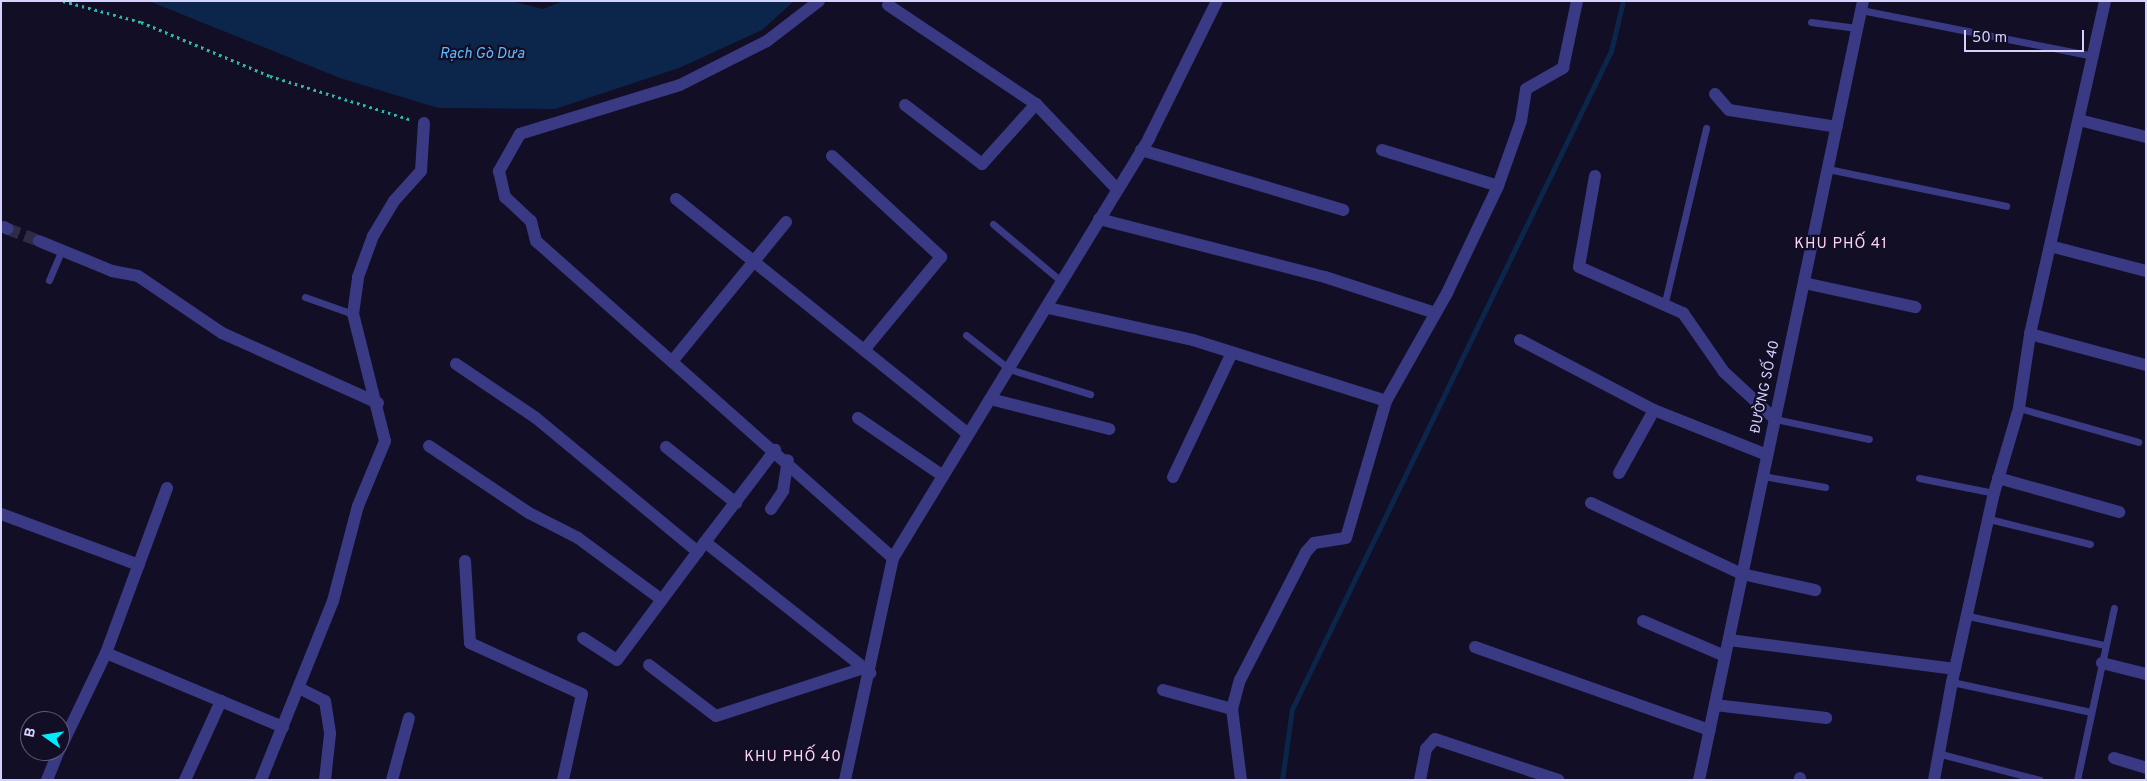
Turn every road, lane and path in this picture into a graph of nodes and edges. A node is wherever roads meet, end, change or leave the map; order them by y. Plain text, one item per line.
1 (64, 1) edge
2 (819, 1) edge
3 (1217, 1) edge
4 (1577, 1) edge
5 (2105, 1) edge
6 (888, 5) dead end
7 (1862, 6) edge
8 (1811, 22) dead end
9 (1857, 28) junction
10 (2093, 56) junction
11 (1715, 94) dead end
12 (1036, 104) junction
13 (905, 105) dead end
14 (2079, 120) junction
15 (424, 123) joint
16 (1837, 126) junction
17 (1706, 128) dead end
18 (2146, 137) edge
19 (1141, 150) junction
20 (1382, 150) dead end
21 (832, 156) dead end
22 (1828, 169) junction
23 (1595, 176) dead end
24 (1498, 186) junction
25 (1116, 188) junction
26 (676, 199) dead end
27 (2006, 206) dead end
28 (1343, 210) dead end
29 (1099, 219) junction
30 (786, 222) dead end
31 (994, 224) dead end
32 (39, 241) tunnel mouth
33 (2050, 246) junction
34 (62, 250) junction
35 (751, 260) junction
36 (2146, 271) edge
37 (49, 280) dead end
38 (1063, 283) junction
39 (1804, 283) junction
40 (305, 297) dead end
41 (1664, 306) junction
42 (1915, 306) dead end
43 (1048, 308) junction
44 (1435, 313) junction
45 (353, 314) junction
46 (2030, 334) junction
47 (966, 335) dead end
48 (1520, 340) dead end
49 (864, 350) junction
50 (1231, 355) junction
51 (674, 359) junction
52 (456, 364) dead end
53 (2146, 365) edge
54 (1009, 370) junction
55 (1090, 394) dead end
56 (990, 399) junction
57 (1386, 401) junction
58 (378, 403) junction
59 (2019, 408) junction
60 (1654, 410) junction
61 (858, 418) dead end
62 (1775, 419) junction
63 (1109, 429) dead end
64 (968, 434) junction
65 (1869, 439) dead end
66 (2138, 442) dead end
67 (429, 446) dead end
68 (666, 446) dead end
69 (775, 450) junction
70 (1767, 455) junction
71 (788, 460) junction
72 (1619, 473) dead end
73 (943, 476) junction
74 (1763, 476) junction
75 (1173, 477) dead end
76 (1919, 478) dead end
77 (1998, 478) junction
78 (1825, 487) dead end
79 (167, 488) dead end
80 (1994, 493) junction
81 (736, 503) junction
82 (1591, 503) dead end
83 (771, 509) dead end
84 (2119, 512) dead end
85 (1, 514) edge
86 (1989, 519) junction
87 (2090, 544) dead end
88 (701, 547) junction
89 (894, 558) junction
90 (465, 561) dead end
91 (138, 565) junction
92 (1742, 574) junction
93 (1814, 590) dead end
94 (662, 600) junction
95 (2114, 608) dead end
96 (1968, 616) junction
97 (1643, 621) dead end
98 (583, 638) dead end
99 (1729, 640) junction
100 (2105, 645) junction
101 (1475, 647) dead end
102 (106, 653) junction
103 (1725, 656) junction
104 (2102, 663) junction
105 (649, 665) dead end
106 (1956, 669) junction
107 (867, 670) junction
108 (2146, 674) edge
109 (1952, 682) junction
110 (299, 688) junction
111 (1163, 690) dead end
112 (221, 701) junction
113 (1715, 705) junction
114 (1232, 709) junction
115 (2091, 712) junction
116 (409, 718) dead end
117 (1826, 718) dead end
118 (283, 727) junction
119 (70, 729) edge
120 (1710, 730) junction
121 (1941, 754) junction
122 (2114, 758) dead end
123 (55, 761) edge
124 (2146, 768) edge
125 (47, 780) edge
126 (185, 780) edge
127 (262, 780) edge
128 (325, 780) edge
129 (392, 780) edge
130 (563, 780) edge
131 (845, 780) edge
132 (1241, 780) edge
133 (1420, 780) edge
134 (1558, 780) edge
135 (1699, 780) edge
136 (1934, 780) edge
137 (2040, 780) edge
138 (2077, 780) edge

1 - 15 path
2 - 51 street
3 - 19 street
4 - 24 street
5 - 10 street
6 - 12 street
7 - 9 street, ĐƯỜNG SỐ 40
7 - 10 lane
8 - 9 lane
9 - 16 street, ĐƯỜNG SỐ 40
10 - 14 street
11 - 16 street
12 - 13 street
12 - 25 street
14 - 18 street
14 - 33 street
15 - 45 street
16 - 22 street, ĐƯỜNG SỐ 40
17 - 41 lane
19 - 25 street
19 - 28 street
20 - 24 street
21 - 49 street
22 - 27 lane
22 - 39 street, ĐƯỜNG SỐ 40
23 - 41 street
24 - 44 street
25 - 29 street
26 - 35 street
29 - 38 street
29 - 44 street
30 - 35 street
31 - 38 lane
32 - 34 street
33 - 36 street
33 - 46 street
34 - 37 lane
34 - 58 street
35 - 49 street
35 - 51 street
38 - 43 street
39 - 42 street
39 - 62 street, ĐƯỜNG SỐ 40
40 - 45 lane
41 - 62 street
43 - 50 street
43 - 54 street
44 - 57 street
45 - 58 street
46 - 53 street
46 - 59 street
47 - 54 lane
48 - 60 street
49 - 64 street
50 - 57 street
50 - 75 street
51 - 69 street
52 - 88 street
54 - 55 lane
54 - 56 street
56 - 63 street
56 - 64 street
57 - 114 street
58 - 110 street
59 - 66 lane
59 - 77 street
60 - 70 street
60 - 72 street
61 - 73 street
62 - 65 lane
62 - 70 street, ĐƯỜNG SỐ 40
64 - 73 street
67 - 94 street
68 - 81 street
69 - 71 street
69 - 81 street
70 - 74 street, ĐƯỜNG SỐ 40
71 - 83 street
71 - 89 street
73 - 89 street
74 - 78 lane
74 - 92 street, ĐƯỜNG SỐ 40
76 - 80 lane
77 - 80 street
77 - 84 street
79 - 91 street
80 - 86 street
81 - 88 street
82 - 92 street
85 - 91 street
86 - 87 lane
86 - 96 street
88 - 94 street
88 - 107 street
89 - 107 street
90 - 130 street
91 - 102 street
92 - 93 street
92 - 99 street, ĐƯỜNG SỐ 40
94 - 98 street
95 - 100 lane
96 - 100 lane
96 - 106 street
97 - 103 street
99 - 103 street, ĐƯỜNG SỐ 40
99 - 106 street
100 - 104 lane
101 - 120 street
102 - 112 street
102 - 119 street
103 - 113 street, ĐƯỜNG SỐ 40
104 - 108 street
104 - 115 lane
105 - 107 street
106 - 109 street
107 - 131 street
109 - 115 lane
109 - 121 street
110 - 118 street
110 - 128 street
111 - 114 street
112 - 118 street
112 - 126 street
113 - 117 street
113 - 120 street, ĐƯỜNG SỐ 40
114 - 132 street
115 - 138 lane
116 - 129 street
118 - 127 street
120 - 135 street, ĐƯỜNG SỐ 40
121 - 136 street
121 - 137 lane
122 - 124 street
123 - 125 street
133 - 134 street

